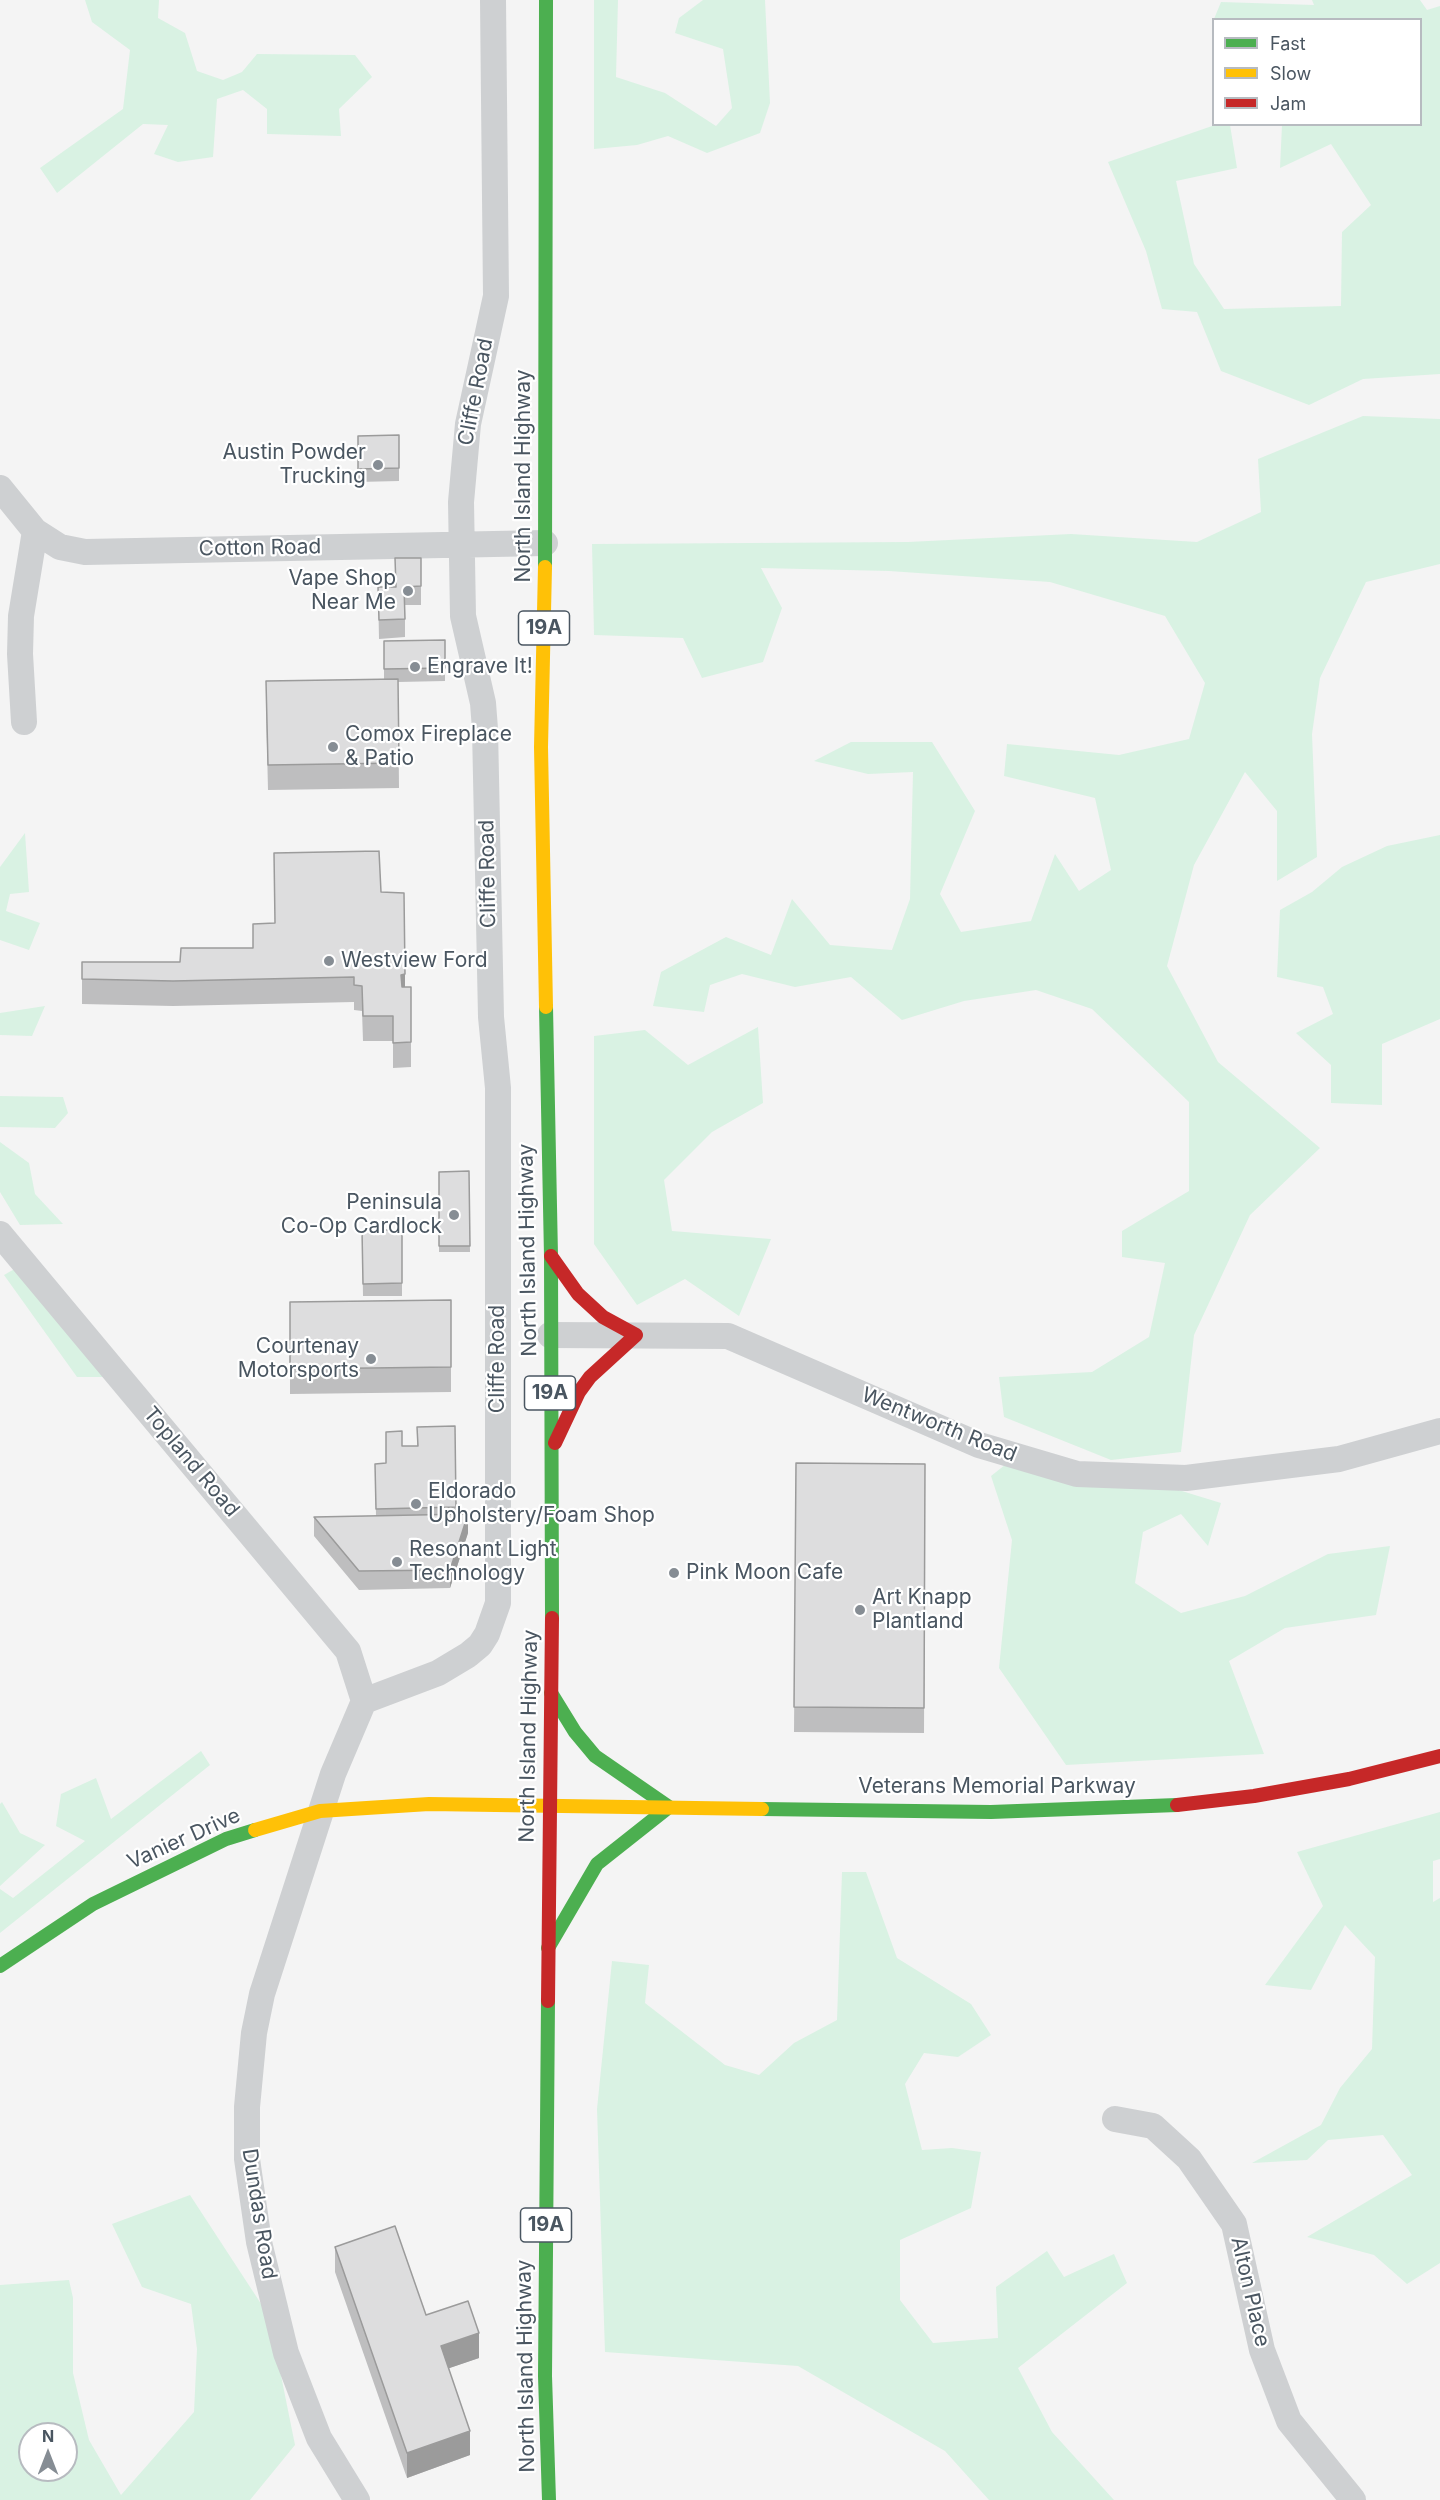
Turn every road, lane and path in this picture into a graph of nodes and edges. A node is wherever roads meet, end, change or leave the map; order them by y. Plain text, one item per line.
1 (493, 0) edge
2 (546, 0) edge
3 (0, 488) edge
4 (34, 531) junction
5 (545, 543) junction
6 (461, 544) junction
7 (24, 722) dead end
8 (0, 1234) edge
9 (551, 1256) junction
10 (550, 1335) junction
11 (636, 1335) junction
12 (1440, 1431) edge
13 (551, 1451) junction
14 (550, 1693) junction
15 (364, 1701) junction
16 (1440, 1756) edge
17 (549, 1804) junction
18 (669, 1807) junction
19 (320, 1811) junction
20 (547, 1950) junction
21 (0, 1966) edge
22 (1115, 2119) dead end
23 (357, 2500) edge
24 (549, 2500) edge
25 (1353, 2500) edge

1 - 6 street, Cliffe Road
2 - 5 main road, North Island Highway / 19A
3 - 4 street, Cotton Road
4 - 6 street, Cotton Road
4 - 7 street
5 - 6 street, Cotton Road
5 - 9 main road, North Island Highway / 19A
6 - 15 street, Cliffe Road
8 - 15 street, Topland Road
9 - 10 main road, North Island Highway / 19A
9 - 11 main road
10 - 11 street, Wentworth Road
10 - 13 main road, North Island Highway / 19A
11 - 12 street, Wentworth Road
11 - 13 main road
13 - 14 main road, North Island Highway / 19A
14 - 17 main road, North Island Highway / 19A
14 - 18 main road
15 - 19 street
16 - 18 main road, Veterans Memorial Parkway
17 - 18 main road, Veterans Memorial Parkway
17 - 19 main road, Vanier Drive
17 - 20 main road, North Island Highway / 19A
18 - 20 main road
19 - 21 main road, Vanier Drive
19 - 23 street, Dundas Road
20 - 24 main road, North Island Highway / 19A
22 - 25 street, Alton Place

